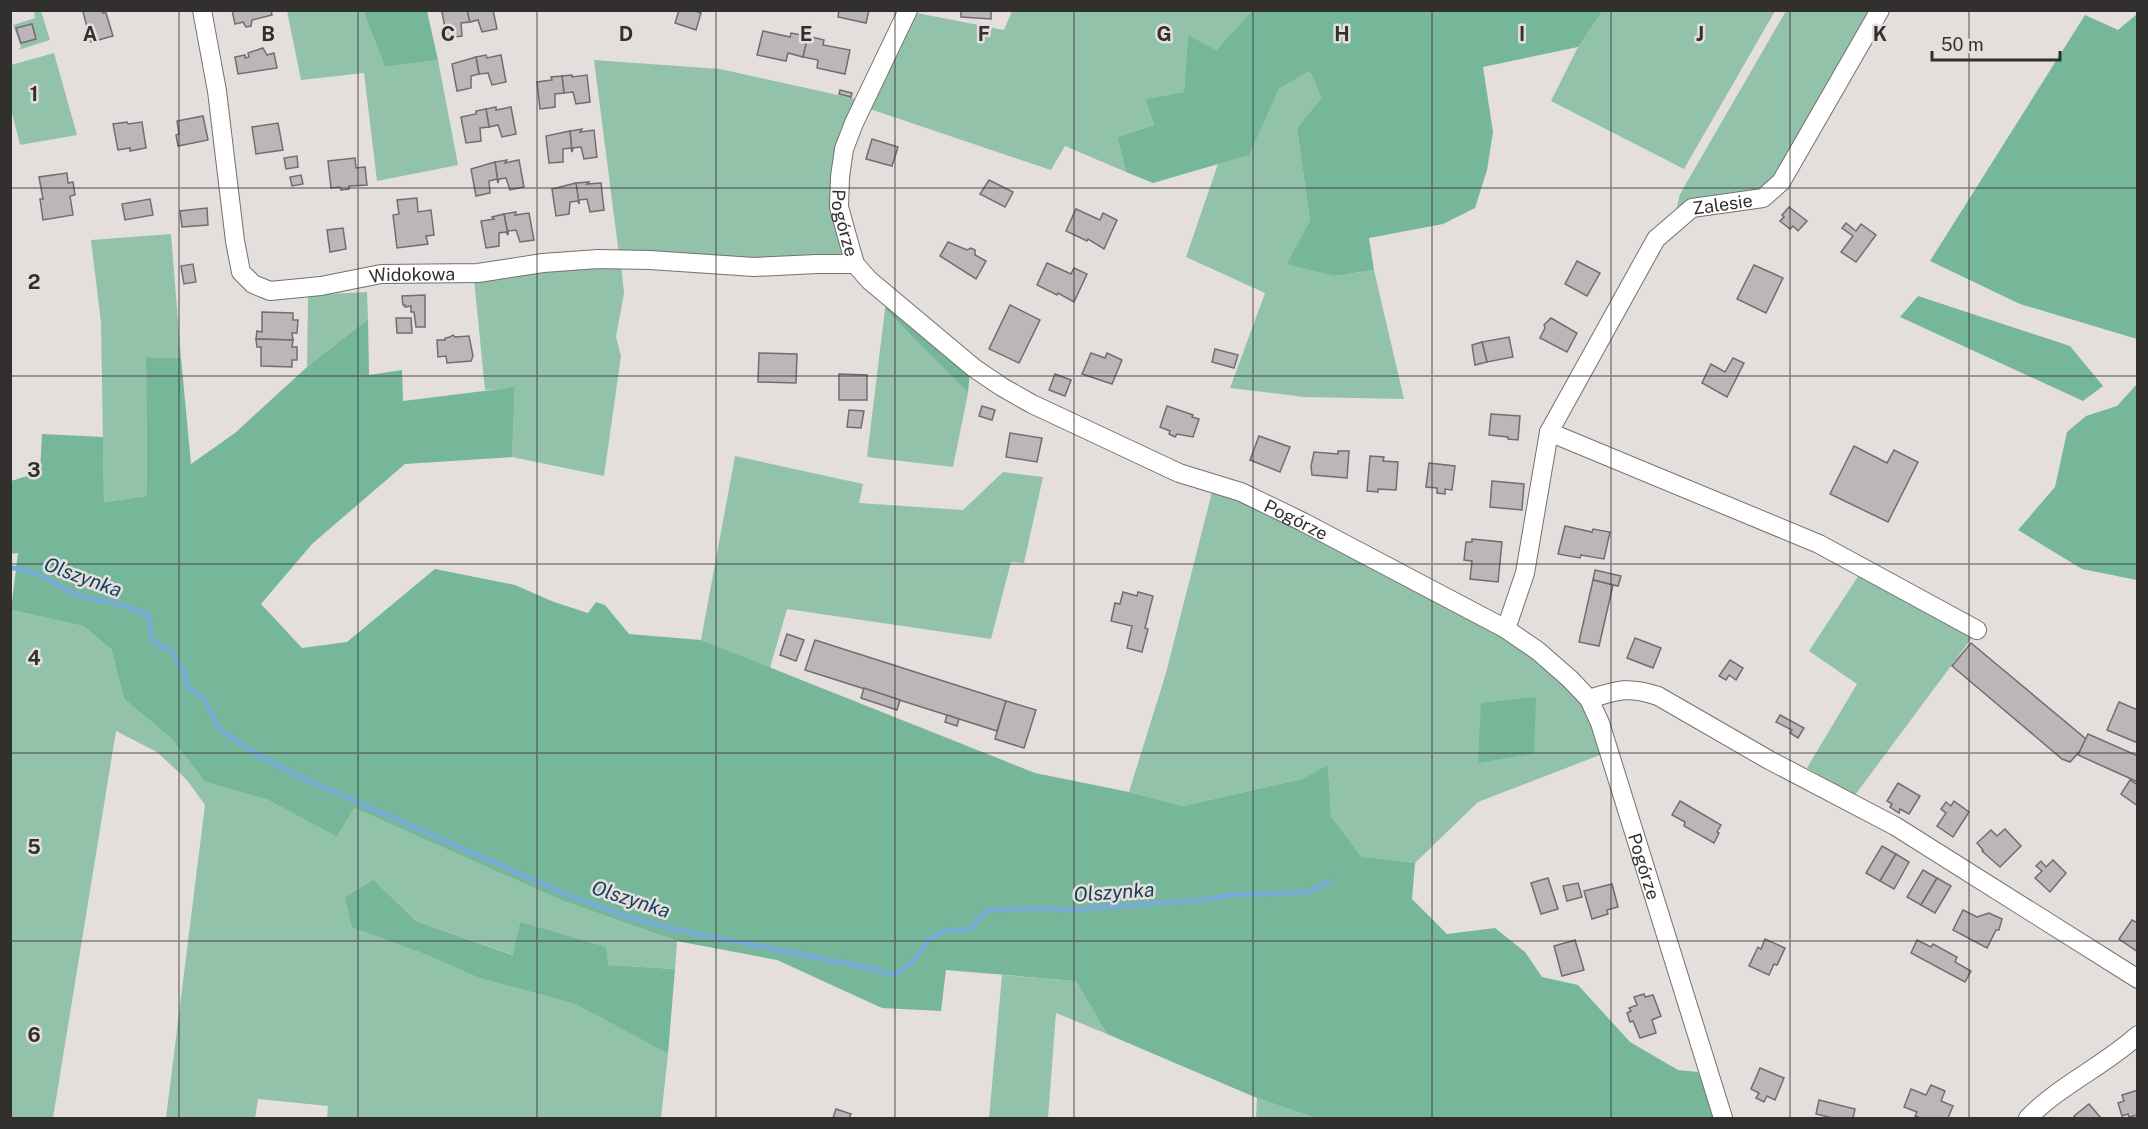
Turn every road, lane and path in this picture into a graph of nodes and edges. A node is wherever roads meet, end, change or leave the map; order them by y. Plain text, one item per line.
1 (202, 10) edge
2 (908, 10) edge
3 (1880, 10) edge
4 (855, 264) junction
5 (1549, 432) junction
6 (1506, 629) junction
7 (1977, 630) dead end
8 (1589, 699) junction
9 (2138, 979) edge
10 (2138, 1035) edge
11 (1723, 1119) edge
12 (2028, 1119) edge

1 - 4 street, Widokowa
2 - 4 street, Pogórze
3 - 5 street, Zalesie
4 - 6 street, Pogórze
5 - 6 street, Zalesie
5 - 7 street
6 - 8 street, Pogórze
8 - 9 street
8 - 11 street, Pogórze
10 - 12 street

